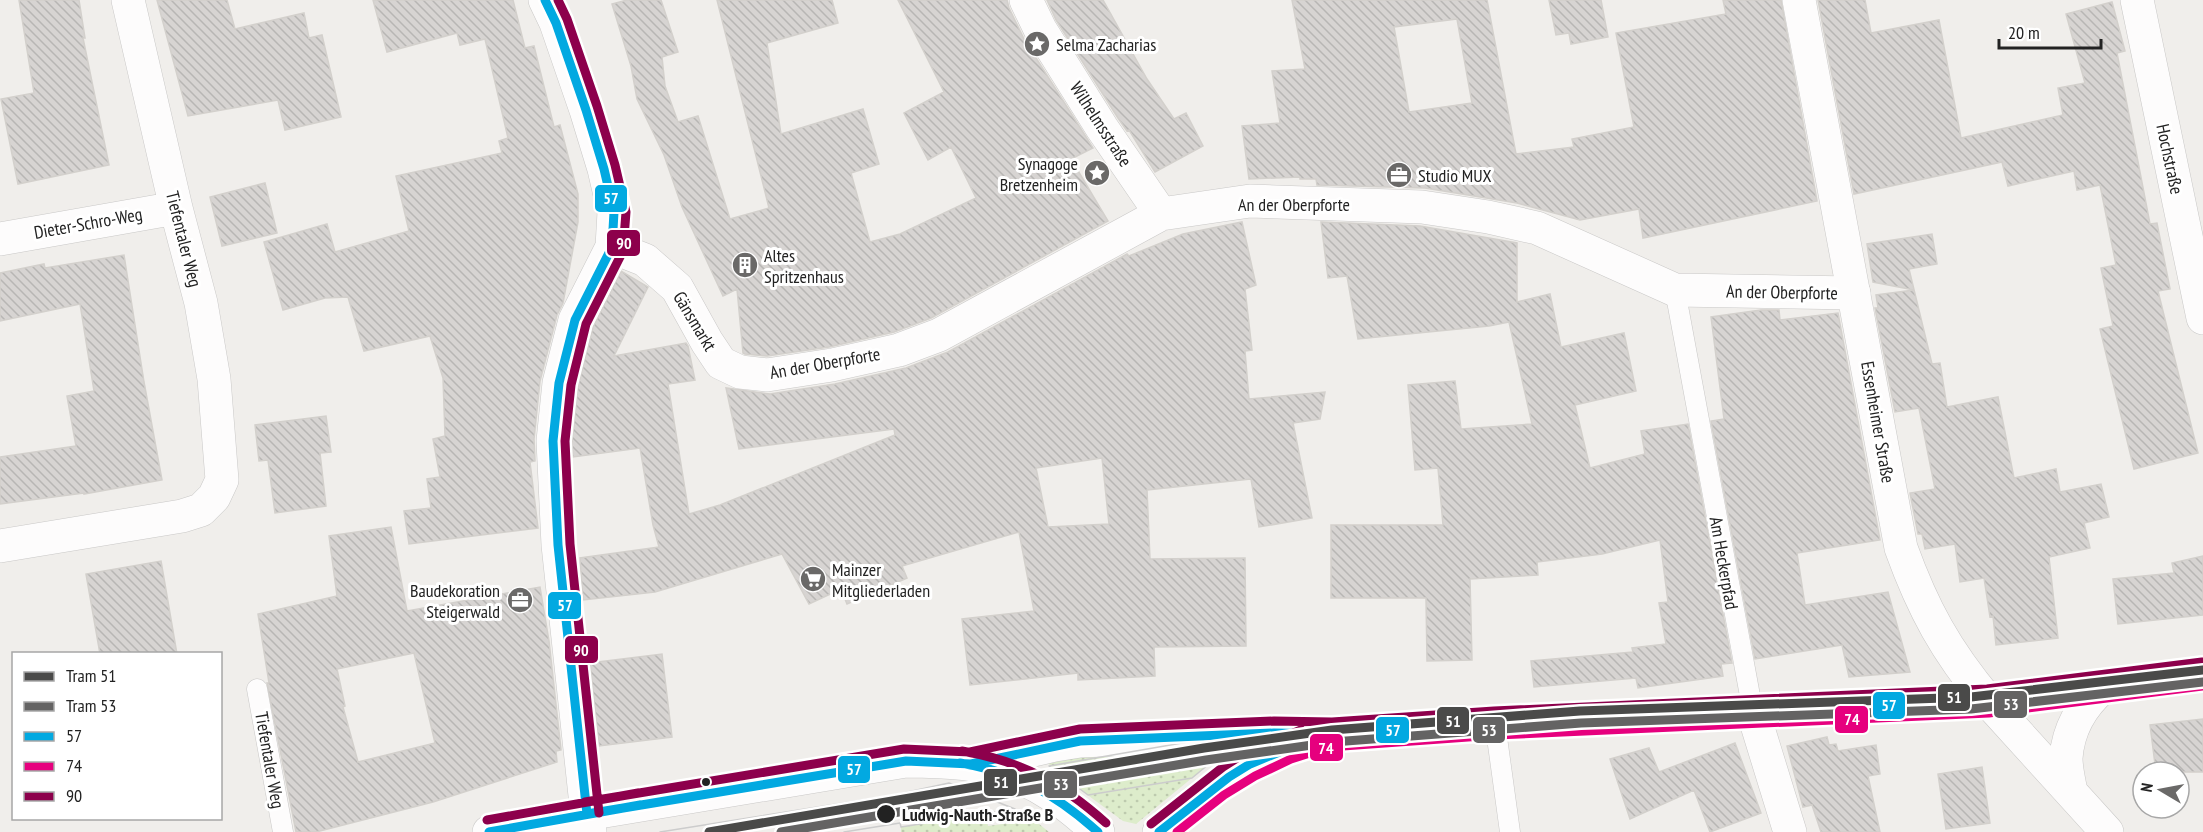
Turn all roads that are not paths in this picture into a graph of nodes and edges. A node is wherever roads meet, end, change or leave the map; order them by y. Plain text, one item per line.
1 (128, 0) edge
2 (545, 0) edge
3 (1026, 0) edge
4 (1799, 0) edge
5 (2137, 0) edge
6 (176, 208) junction
7 (1161, 214) junction
8 (0, 238) edge
9 (612, 247) junction
10 (1675, 290) junction
11 (1854, 293) junction
12 (2203, 318) edge
13 (721, 363) joint
14 (0, 546) edge
15 (2203, 674) edge
16 (2103, 687) junction
17 (257, 689) dead end
18 (1988, 701) junction
19 (1753, 712) junction
20 (1495, 723) junction
21 (1326, 735) junction
22 (971, 764) junction
23 (2071, 792) junction
24 (588, 823) edge
25 (283, 832) edge
26 (489, 832) edge
27 (1098, 832) edge
28 (1160, 832) edge
29 (1510, 832) edge
30 (1790, 832) edge
31 (2107, 832) edge

1 - 6 street, Tiefentaler Weg
2 - 9 street
3 - 7 street, Wilhelmsstraße
4 - 11 street, Essenheimer Straße
5 - 12 street, Hochstraße
6 - 8 street, Dieter-Schro-Weg
6 - 14 street, Tiefentaler Weg
7 - 10 street, An der Oberpforte
7 - 13 street, An der Oberpforte
9 - 13 street, Gänsmarkt
9 - 24 street
10 - 11 street, An der Oberpforte
10 - 19 lane, Am Heckerpfad
11 - 18 street, Essenheimer Straße
15 - 16 street
16 - 18 street
16 - 23 street
17 - 25 lane, Tiefentaler Weg
18 - 19 street
18 - 23 street, Essenheimer Straße
19 - 20 street
19 - 30 street, Am Heckerpfad
20 - 21 street
20 - 29 lane
21 - 22 street
21 - 28 street
22 - 24 street
22 - 27 street
23 - 31 street, Essenheimer Straße
24 - 26 street

